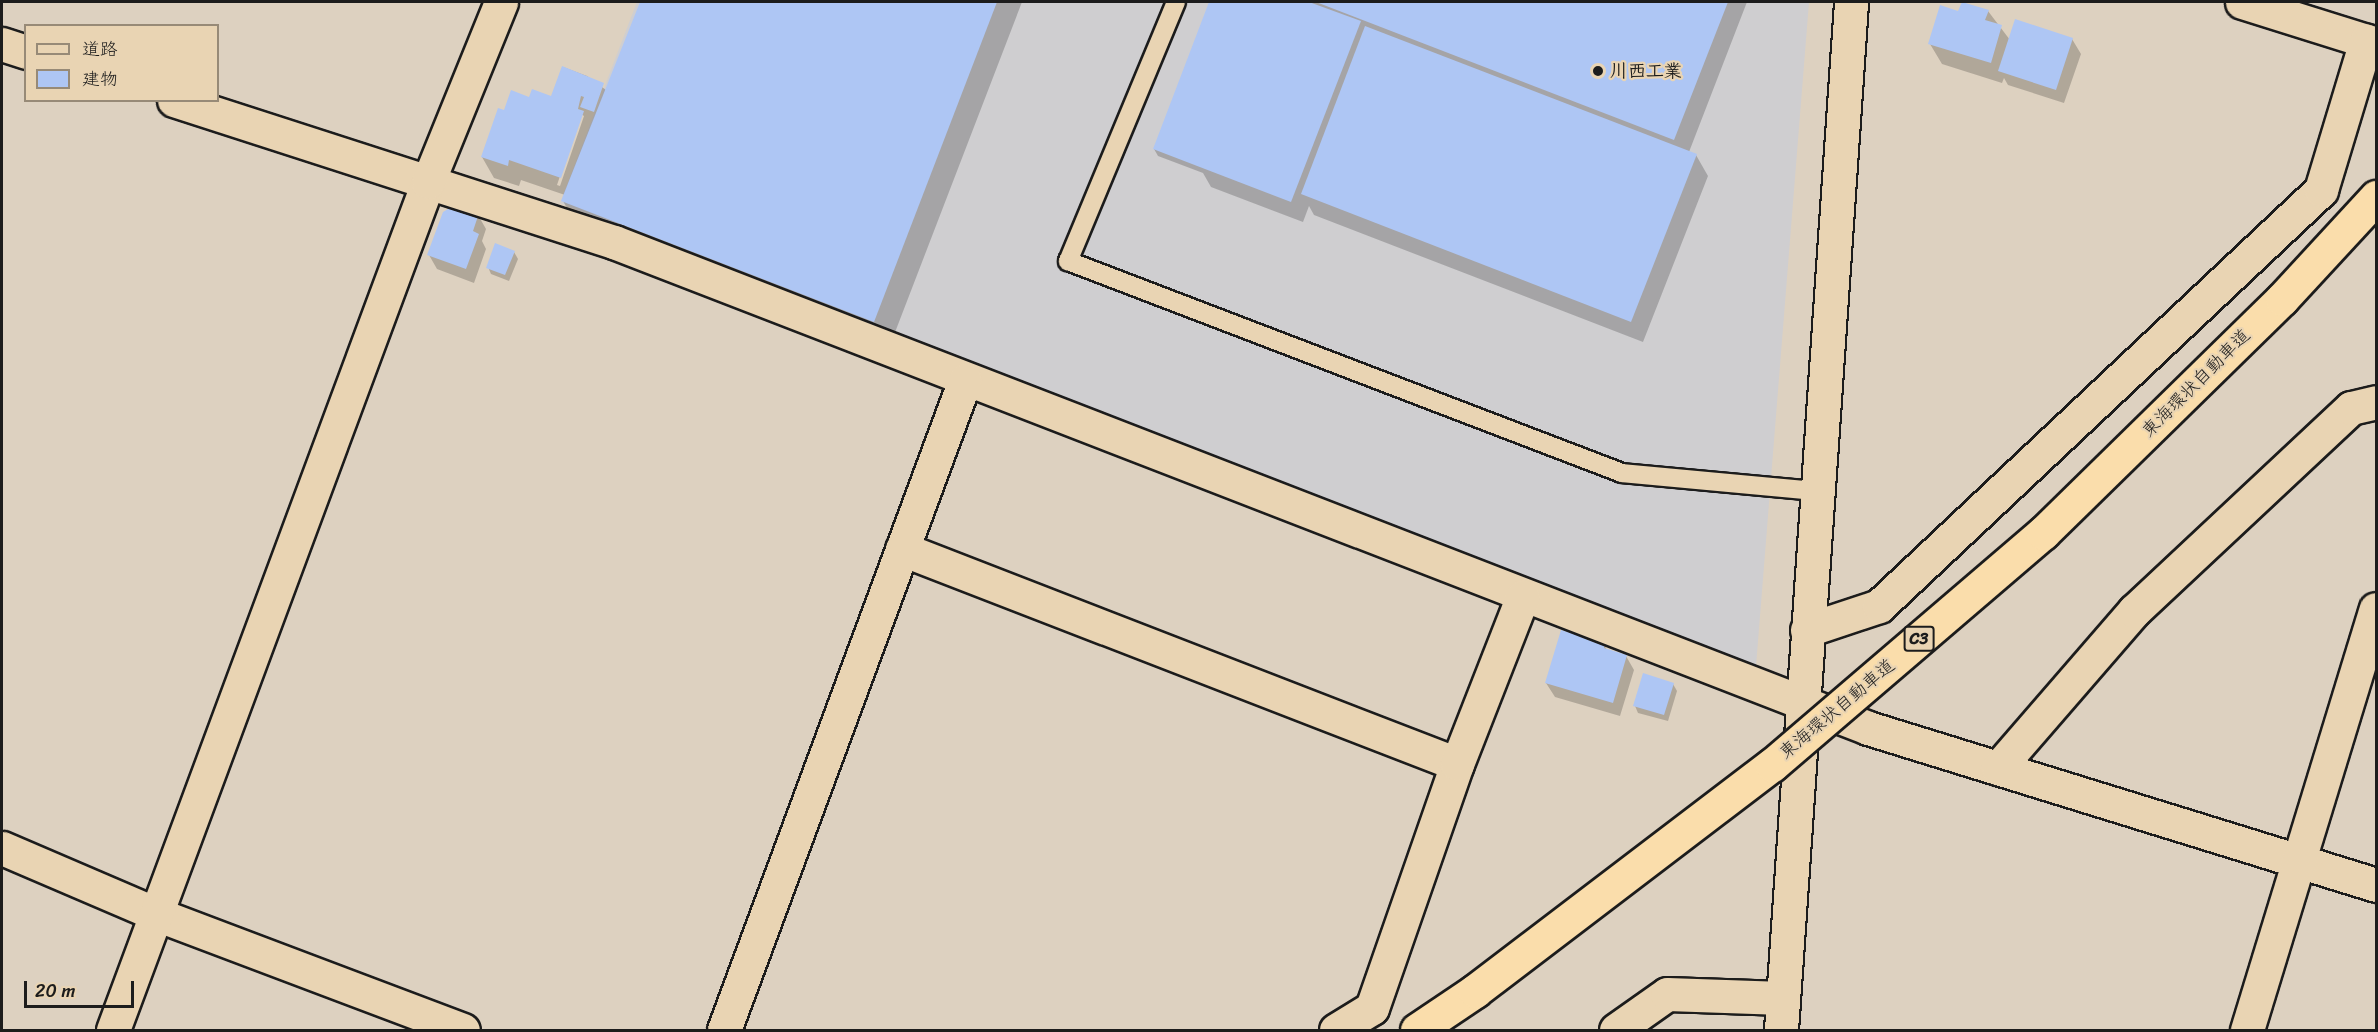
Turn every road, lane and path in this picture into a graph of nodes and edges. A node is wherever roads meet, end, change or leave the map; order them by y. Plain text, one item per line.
1 (501, 2) edge
2 (1176, 2) edge
3 (1851, 2) edge
4 (2242, 2) edge
5 (2371, 42) edge
6 (2, 44) edge
7 (24, 51) edge
8 (180, 102) edge
9 (428, 182) junction
10 (2376, 197) edge
11 (965, 380) junction
12 (2376, 402) edge
13 (1817, 491) junction
14 (902, 549) junction
15 (1523, 596) junction
16 (2376, 609) edge
17 (1807, 630) junction
18 (1802, 703) junction
19 (1457, 764) junction
20 (1998, 768) junction
21 (2, 848) edge
22 (2298, 860) junction
23 (2376, 885) edge
24 (156, 914) junction
25 (1783, 998) junction
26 (113, 1030) edge
27 (463, 1030) edge
28 (723, 1030) edge
29 (1336, 1030) edge
30 (1417, 1030) edge
31 (1616, 1030) edge
32 (1781, 1030) edge
33 (2247, 1030) edge

1 - 9 street
2 - 13 lane
3 - 13 street
4 - 5 street
5 - 17 street
6 - 7 street
8 - 9 street
9 - 11 street
9 - 24 street
10 - 30 highway, 東海環状自動車道 / C3, bridge
11 - 14 street
11 - 15 street
12 - 20 street
13 - 17 street
14 - 19 street
14 - 28 street
15 - 18 street
15 - 19 street
16 - 22 street
17 - 18 street
18 - 20 street
18 - 25 street
19 - 29 street
20 - 22 street
21 - 24 street
22 - 23 street
22 - 33 street
24 - 26 street
24 - 27 street
25 - 31 street
25 - 32 street

